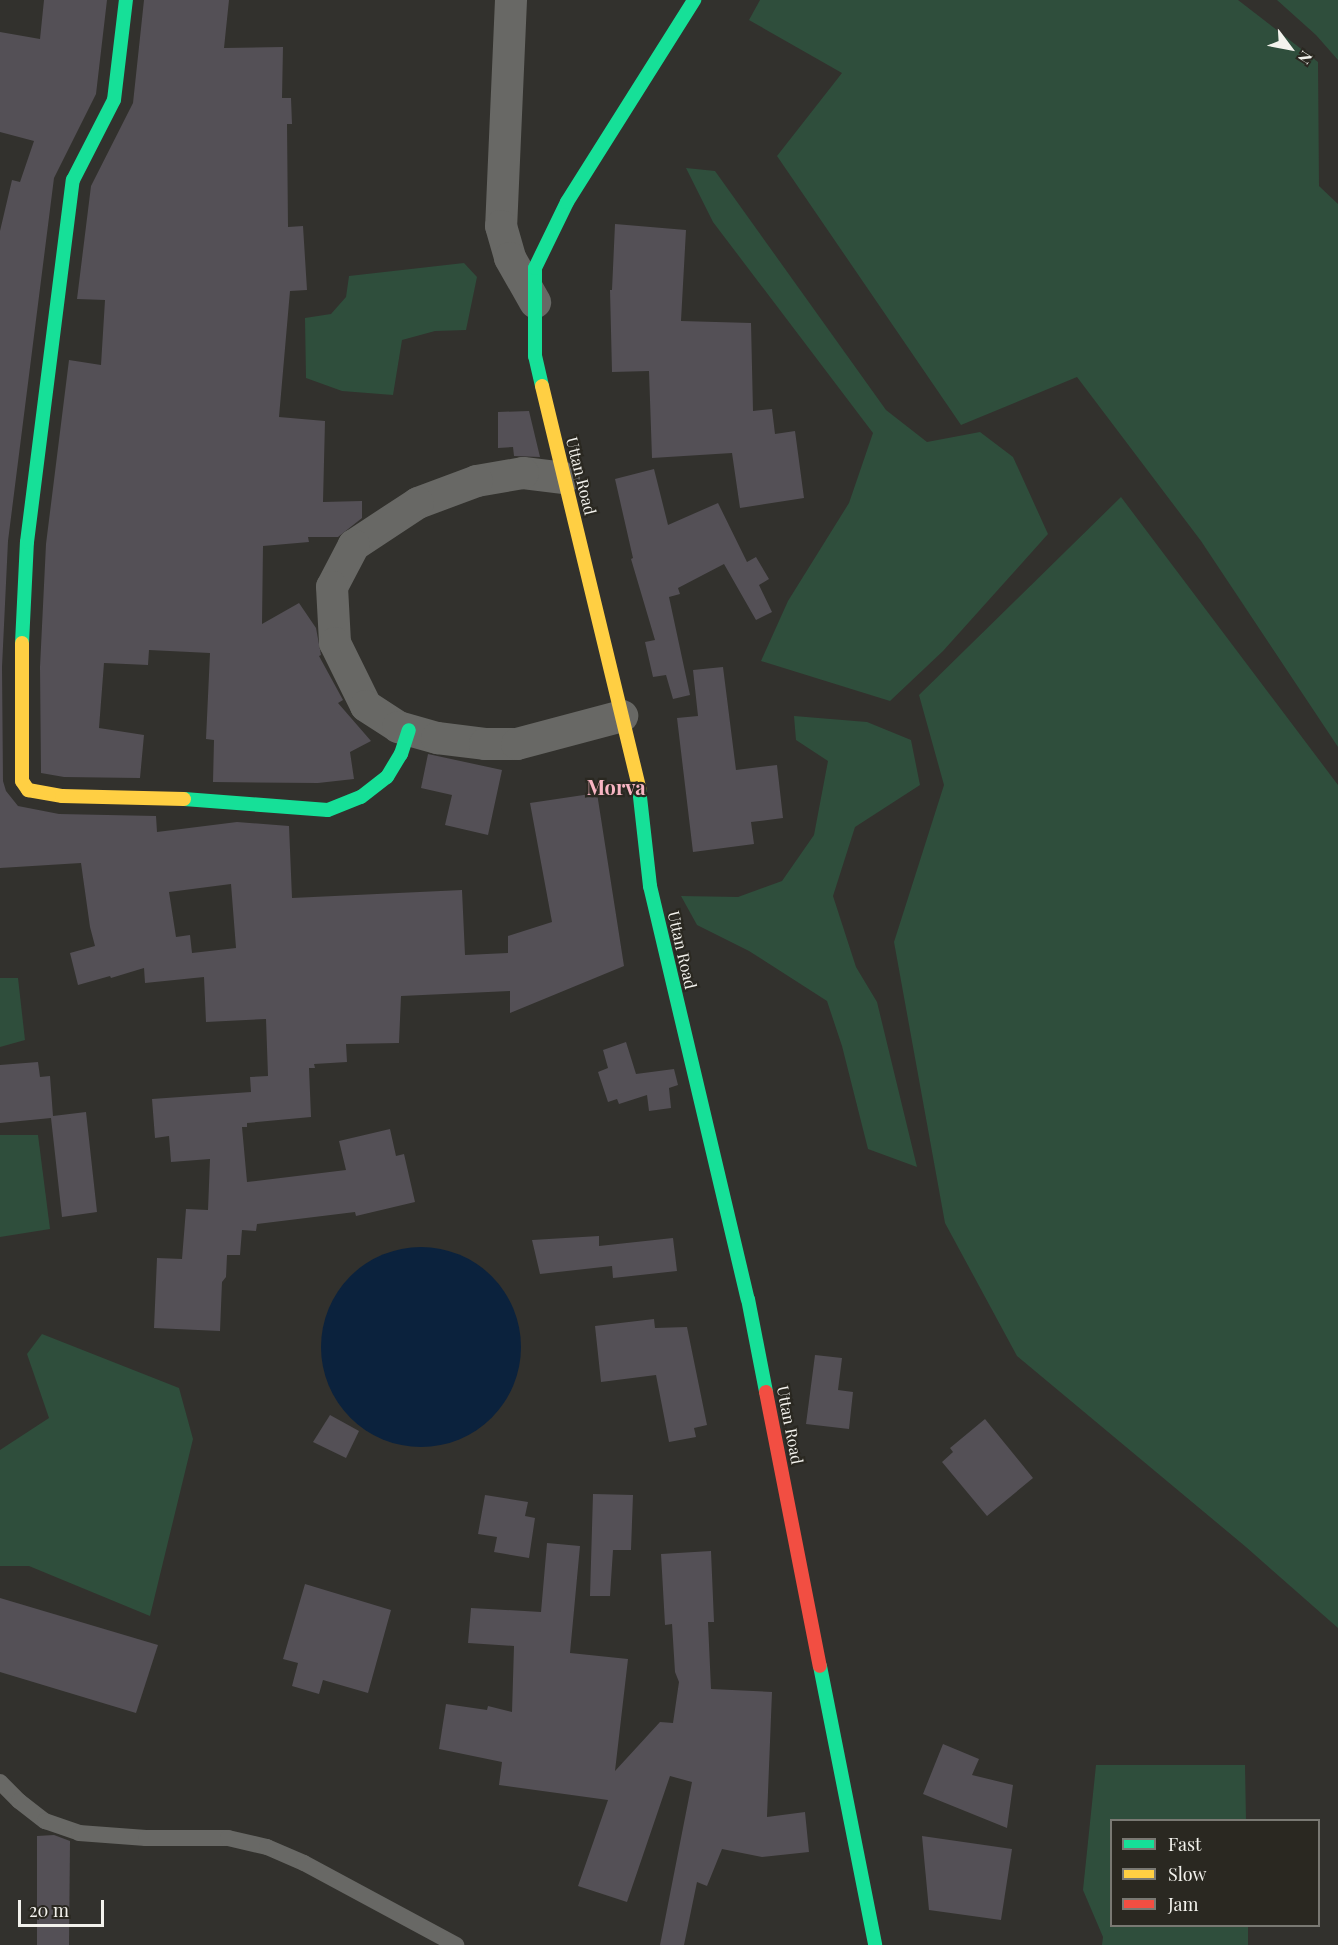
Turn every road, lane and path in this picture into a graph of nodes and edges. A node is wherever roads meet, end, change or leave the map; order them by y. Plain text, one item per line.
1 (126, 0) edge
2 (511, 0) edge
3 (694, 0) edge
4 (535, 302) junction
5 (564, 478) junction
6 (622, 716) junction
7 (409, 730) junction
8 (0, 1782) edge
9 (456, 1945) edge
10 (875, 1945) edge

1 - 7 main road
2 - 4 street
3 - 4 main road, Uttan Road
4 - 5 main road, Uttan Road
5 - 6 main road, Uttan Road
5 - 7 street
6 - 7 street
6 - 10 main road, Uttan Road
8 - 9 lane

